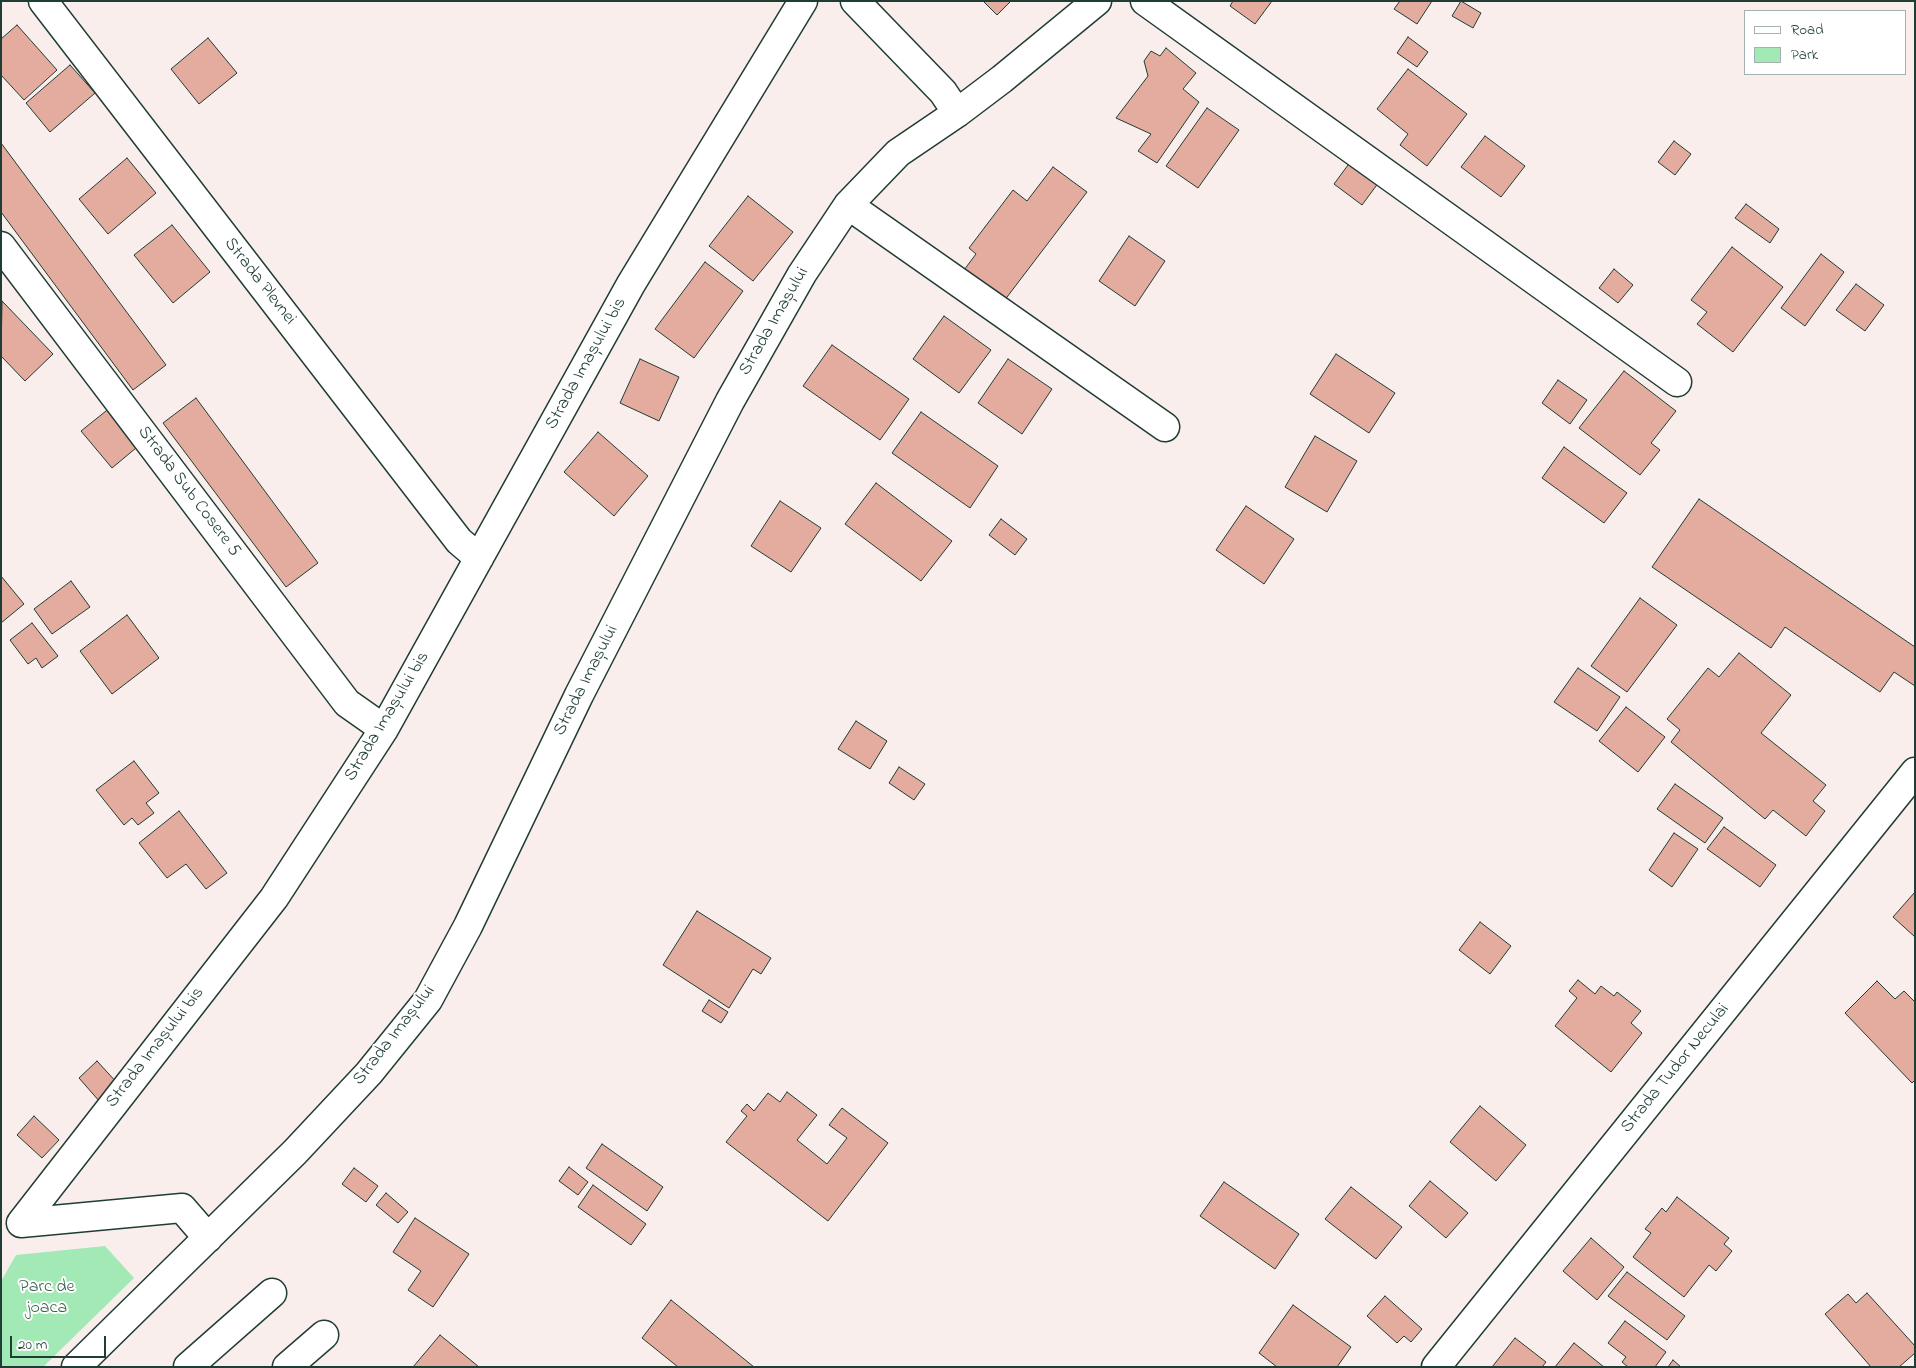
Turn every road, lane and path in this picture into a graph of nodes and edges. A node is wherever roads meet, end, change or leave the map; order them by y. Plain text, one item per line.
1 (42, 1) edge
2 (802, 1) edge
3 (855, 1) edge
4 (1096, 1) edge
5 (1145, 1) edge
6 (957, 113) junction
7 (848, 205) junction
8 (1, 246) edge
9 (1677, 382) dead end
10 (1165, 427) dead end
11 (479, 558) junction
12 (384, 729) junction
13 (1915, 772) edge
14 (208, 1238) junction
15 (272, 1293) dead end
16 (324, 1335) dead end
17 (76, 1367) edge
18 (188, 1367) edge
19 (287, 1367) edge
20 (1436, 1367) edge

1 - 11 street, Strada Plevnei
2 - 11 street, Strada Imașului bis
3 - 6 street
4 - 6 street, Strada Imașului
5 - 9 street
6 - 7 street, Strada Imașului
7 - 10 street
7 - 14 street, Strada Imașului
8 - 12 street, Strada Sub Cosere 5
11 - 12 street, Strada Imașului bis
12 - 14 street, Strada Imașului bis
13 - 20 street, Strada Tudor Neculai
14 - 17 street, Strada Imașului
15 - 18 street
16 - 19 street

